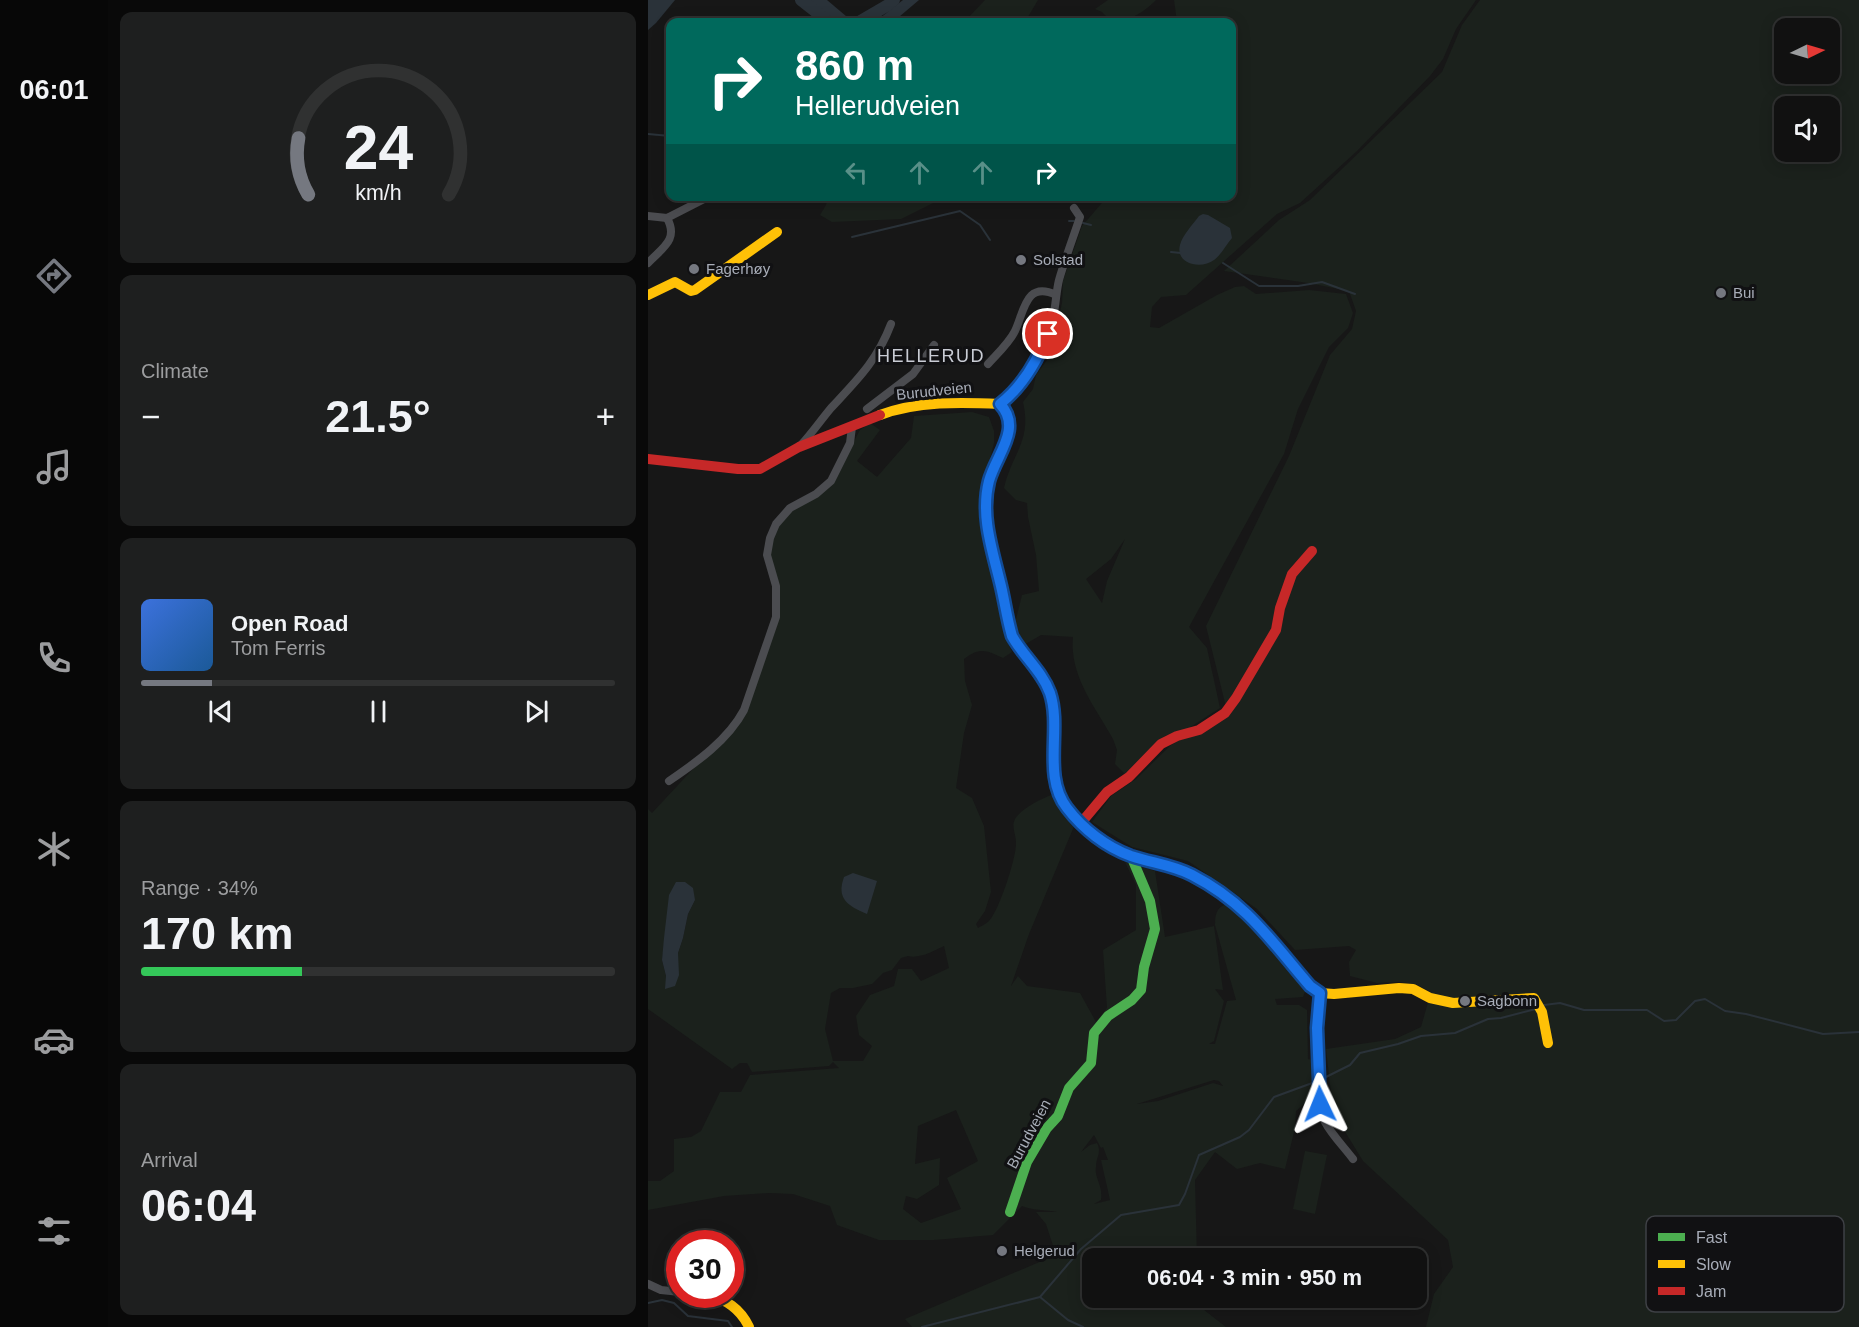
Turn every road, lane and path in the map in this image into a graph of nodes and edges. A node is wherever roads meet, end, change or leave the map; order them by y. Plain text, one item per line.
1 (700, 201) edge
2 (1074, 208) dead end
3 (648, 216) edge
4 (667, 218) junction
5 (777, 232) dead end
6 (648, 263) edge
7 (648, 295) edge
8 (1056, 295) junction
9 (891, 324) dead end
10 (934, 345) dead end
11 (988, 364) dead end
12 (1000, 404) junction
13 (867, 409) dead end
14 (852, 427) junction
15 (799, 447) junction
16 (648, 459) edge
17 (1312, 551) dead end
18 (669, 781) dead end
19 (1081, 823) junction
20 (1131, 856) junction
21 (1320, 993) junction
22 (1548, 1043) dead end
23 (1353, 1159) dead end
24 (1010, 1212) dead end
25 (648, 1284) edge
26 (666, 1290) edge
27 (737, 1308) edge
28 (749, 1327) edge

1 - 4 street
2 - 8 street
3 - 4 street
4 - 6 street
5 - 7 street
8 - 11 street
8 - 12 street
9 - 15 street, Burudveien
10 - 13 street
12 - 14 street, Burudveien
12 - 19 street
14 - 15 street, Burudveien
14 - 18 street
15 - 16 street, Burudveien
17 - 19 street
19 - 20 street
20 - 21 street
20 - 24 street, Burudveien
21 - 22 street
21 - 23 street
25 - 26 street
27 - 28 street

